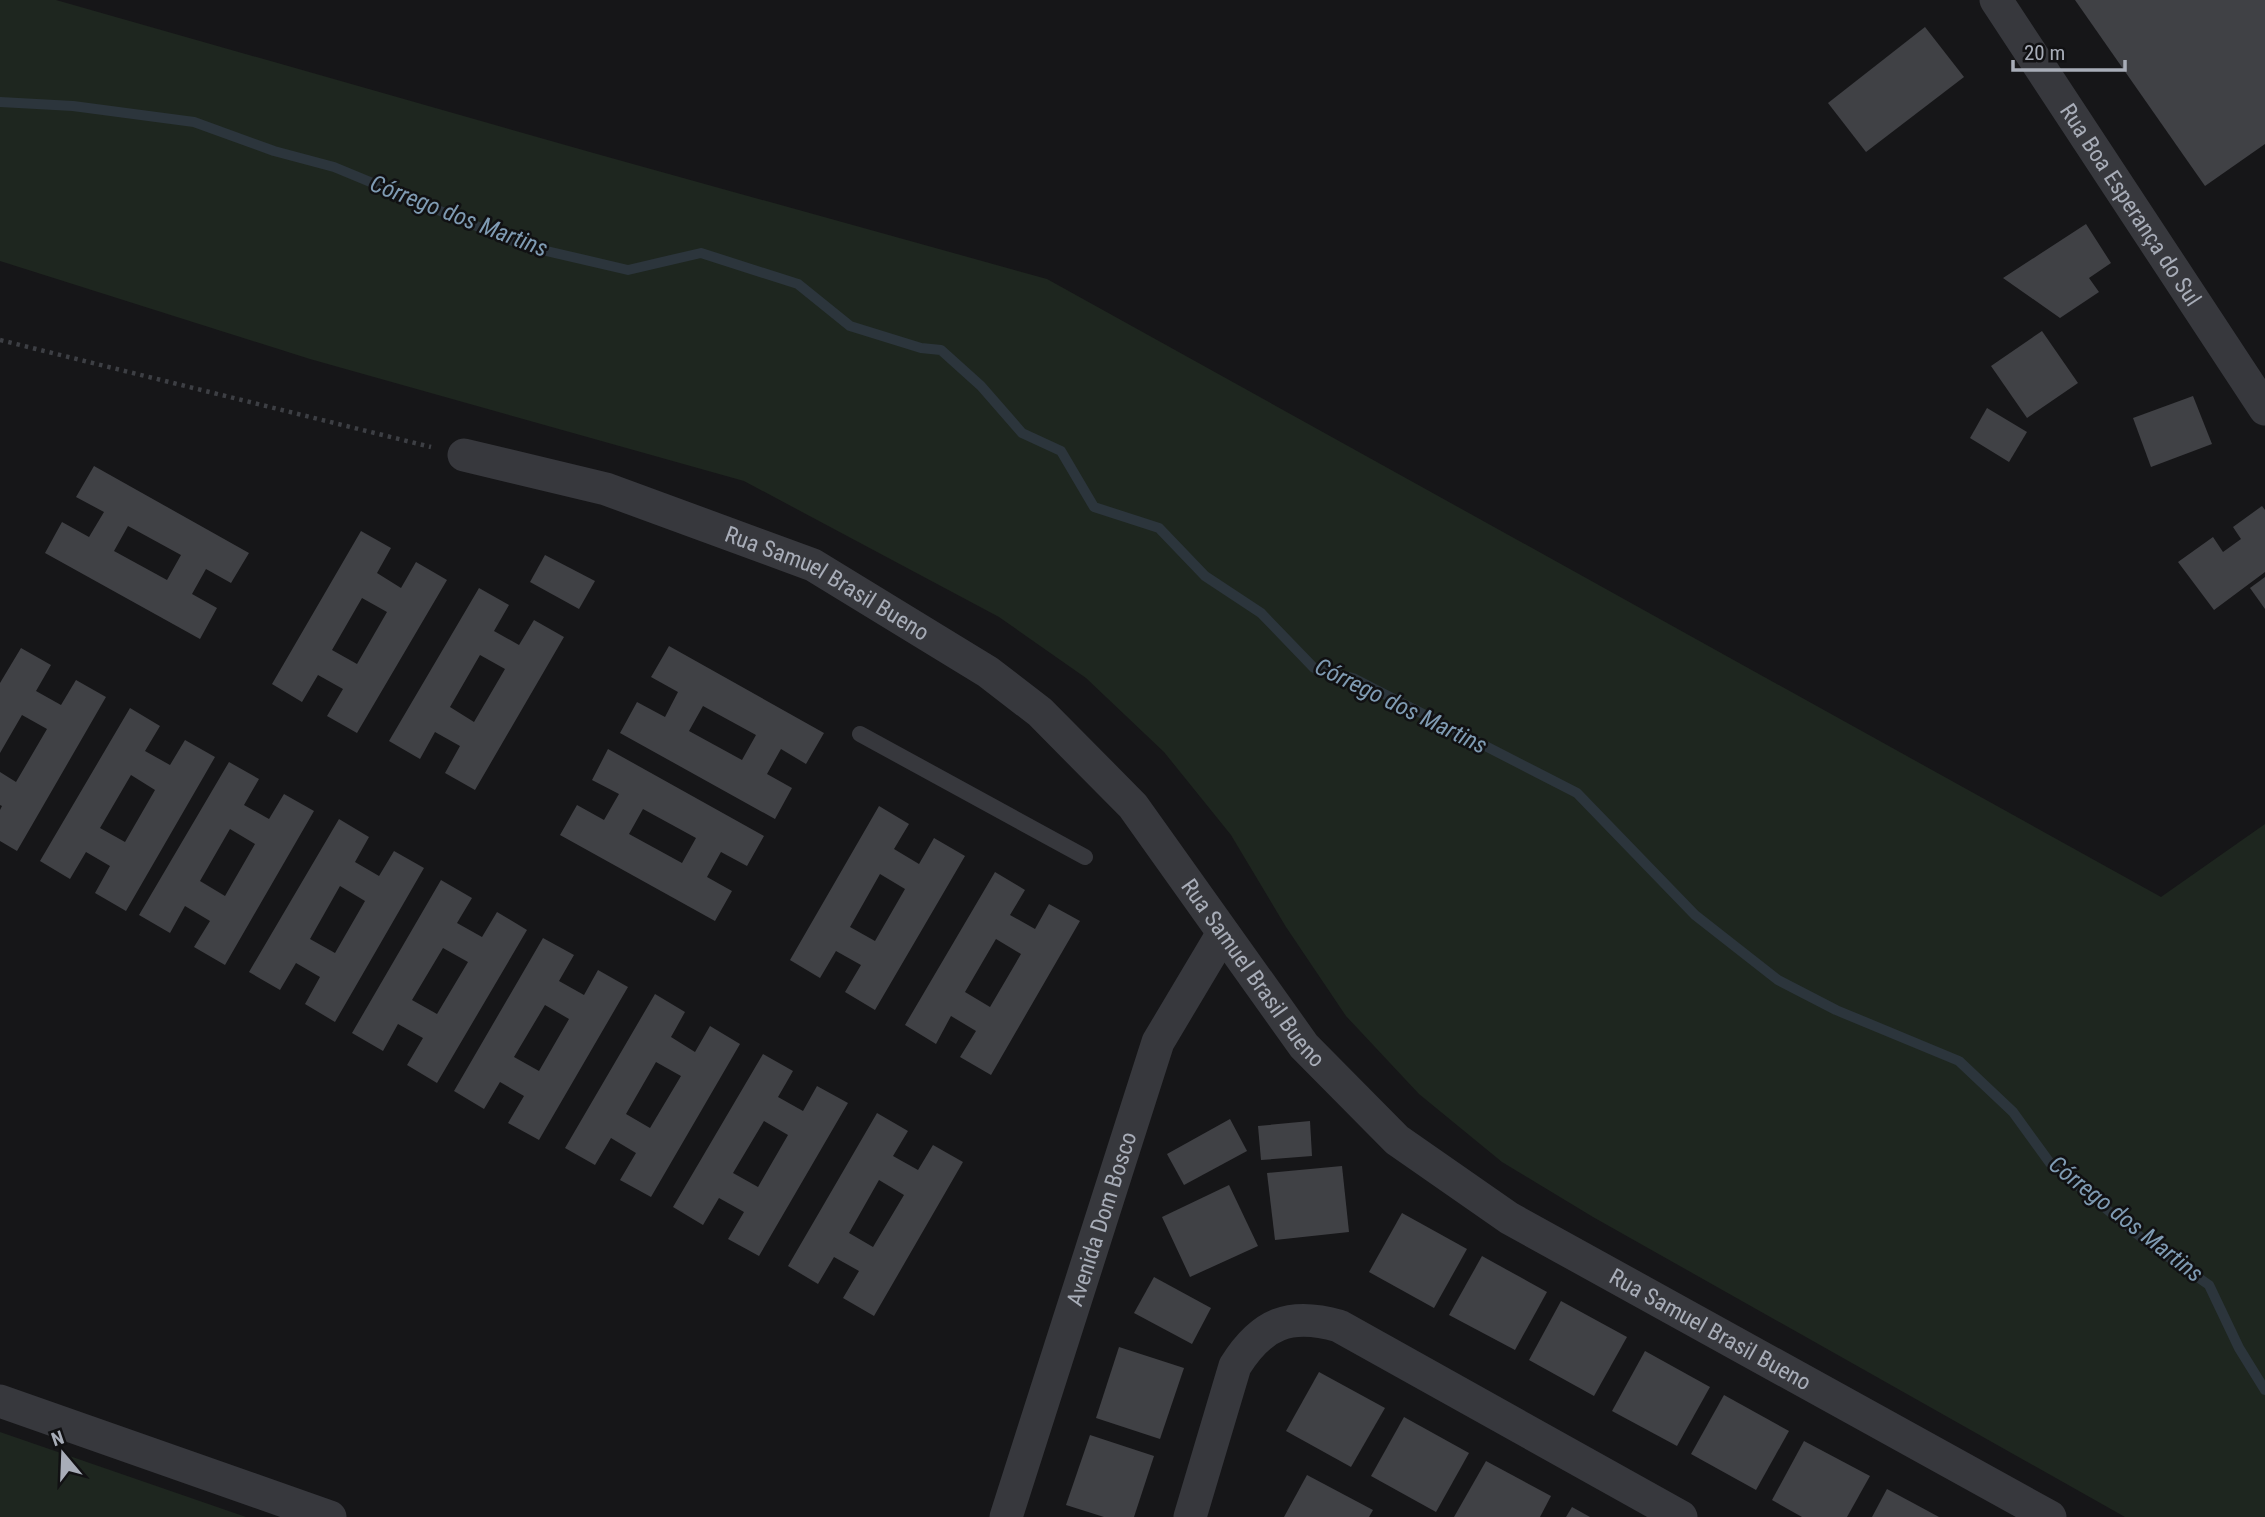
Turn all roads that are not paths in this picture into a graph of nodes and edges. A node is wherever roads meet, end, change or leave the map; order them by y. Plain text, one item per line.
1 (1996, 0) edge
2 (2265, 410) edge
3 (464, 455) road end
4 (860, 734) dead end
5 (1085, 856) dead end
6 (1223, 933) junction
7 (0, 1402) edge
8 (330, 1517) edge
9 (1006, 1517) edge
10 (1190, 1517) edge
11 (1681, 1517) edge
12 (2050, 1517) edge

1 - 2 street, Rua Boa Esperança do Sul
3 - 6 street, Rua Samuel Brasil Bueno
4 - 5 lane
6 - 9 street, Avenida Dom Bosco
6 - 12 street, Rua Samuel Brasil Bueno
7 - 8 street
10 - 11 street

